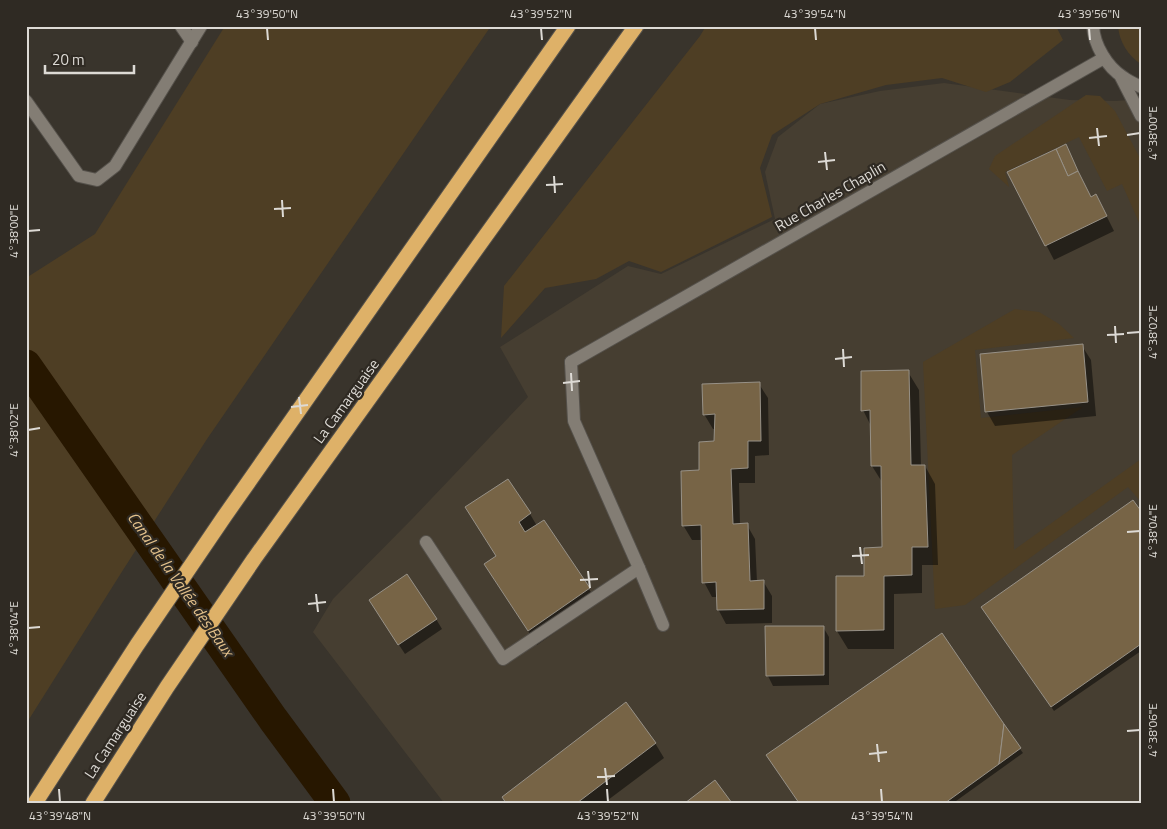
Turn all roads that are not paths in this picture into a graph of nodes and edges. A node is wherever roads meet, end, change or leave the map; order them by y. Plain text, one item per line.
1 (181, 26) edge
2 (201, 26) edge
3 (568, 26) edge
4 (636, 26) edge
5 (1092, 27) edge
6 (192, 42) junction
7 (1104, 58) junction
8 (1121, 76) junction
9 (1141, 87) edge
10 (26, 101) edge
11 (1141, 116) edge
12 (426, 542) dead end
13 (639, 568) junction
14 (663, 625) dead end
15 (35, 803) edge
16 (93, 803) edge

1 - 6 street
2 - 6 street
3 - 15 highway, La Camarguaise
4 - 16 highway, La Camarguaise
5 - 7 street
6 - 10 street
7 - 8 street
7 - 13 street, Rue Charles Chaplin
8 - 9 street
8 - 11 street
12 - 13 street
13 - 14 street

